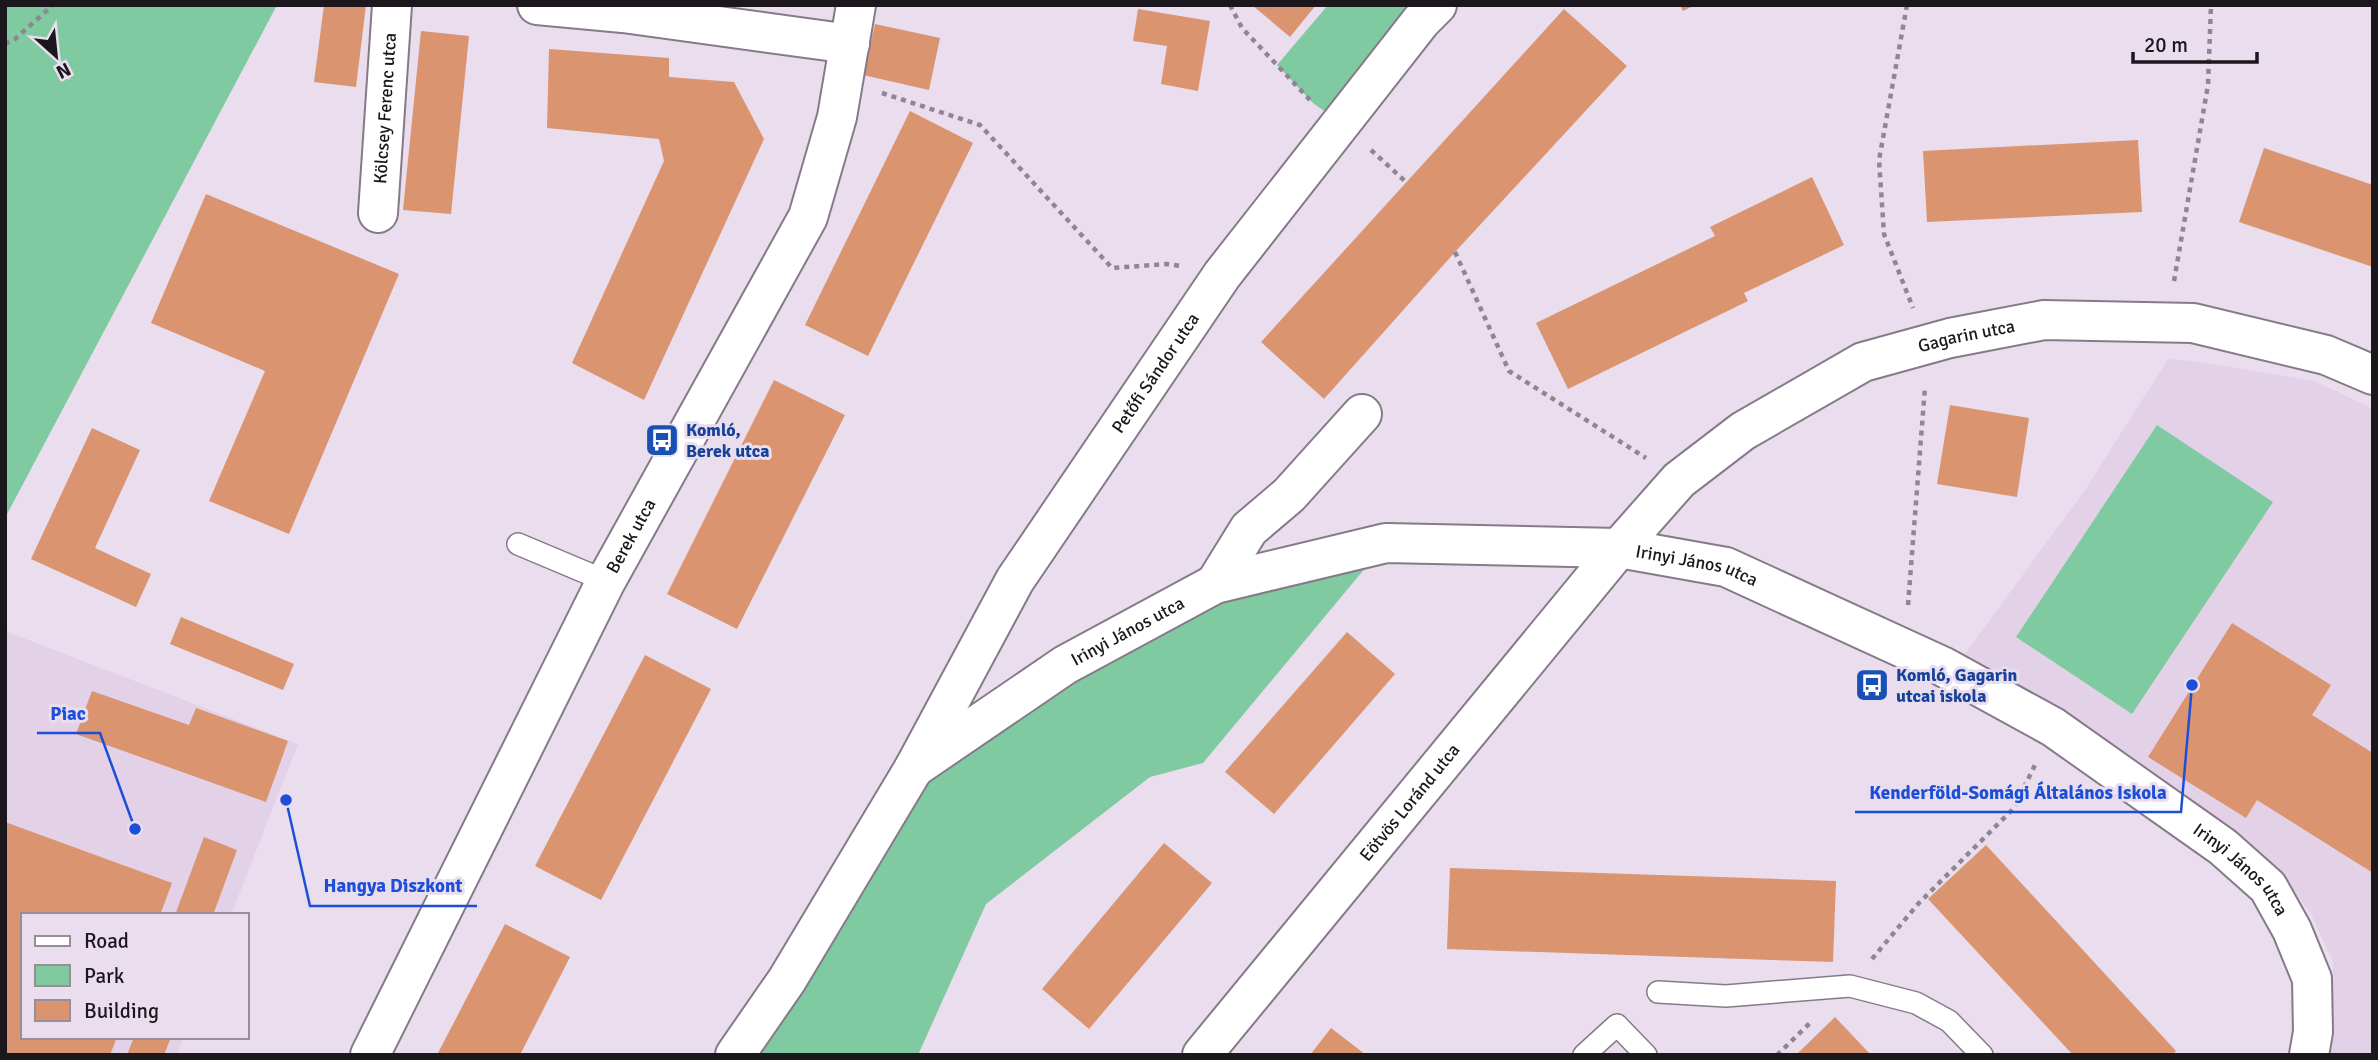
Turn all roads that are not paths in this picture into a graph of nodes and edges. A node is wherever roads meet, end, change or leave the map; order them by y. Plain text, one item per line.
1 (392, 5) edge
2 (537, 5) edge
3 (856, 5) edge
4 (1437, 5) edge
5 (624, 9) edge
6 (847, 62) junction
7 (378, 213) dead end
8 (2373, 375) edge
9 (1362, 414) dead end
10 (518, 544) dead end
11 (1619, 548) junction
12 (606, 581) junction
13 (1214, 584) junction
14 (914, 768) junction
15 (1658, 992) dead end
16 (370, 1055) edge
17 (735, 1055) edge
18 (1202, 1055) edge
19 (1584, 1055) edge
20 (1646, 1055) edge
21 (1982, 1055) edge
22 (2309, 1055) edge

1 - 7 street, Kölcsey Ferenc utca
2 - 5 street
3 - 6 street, Berek utca
4 - 14 street, Petőfi Sándor utca
5 - 6 street
6 - 12 street, Berek utca
8 - 11 street, Gagarin utca
9 - 13 street
10 - 12 lane
11 - 13 street, Irinyi János utca
11 - 18 street, Eötvös Loránd utca
11 - 22 street, Irinyi János utca
12 - 16 street, Berek utca
13 - 14 street, Irinyi János utca
14 - 17 street
15 - 21 lane
19 - 20 lane

